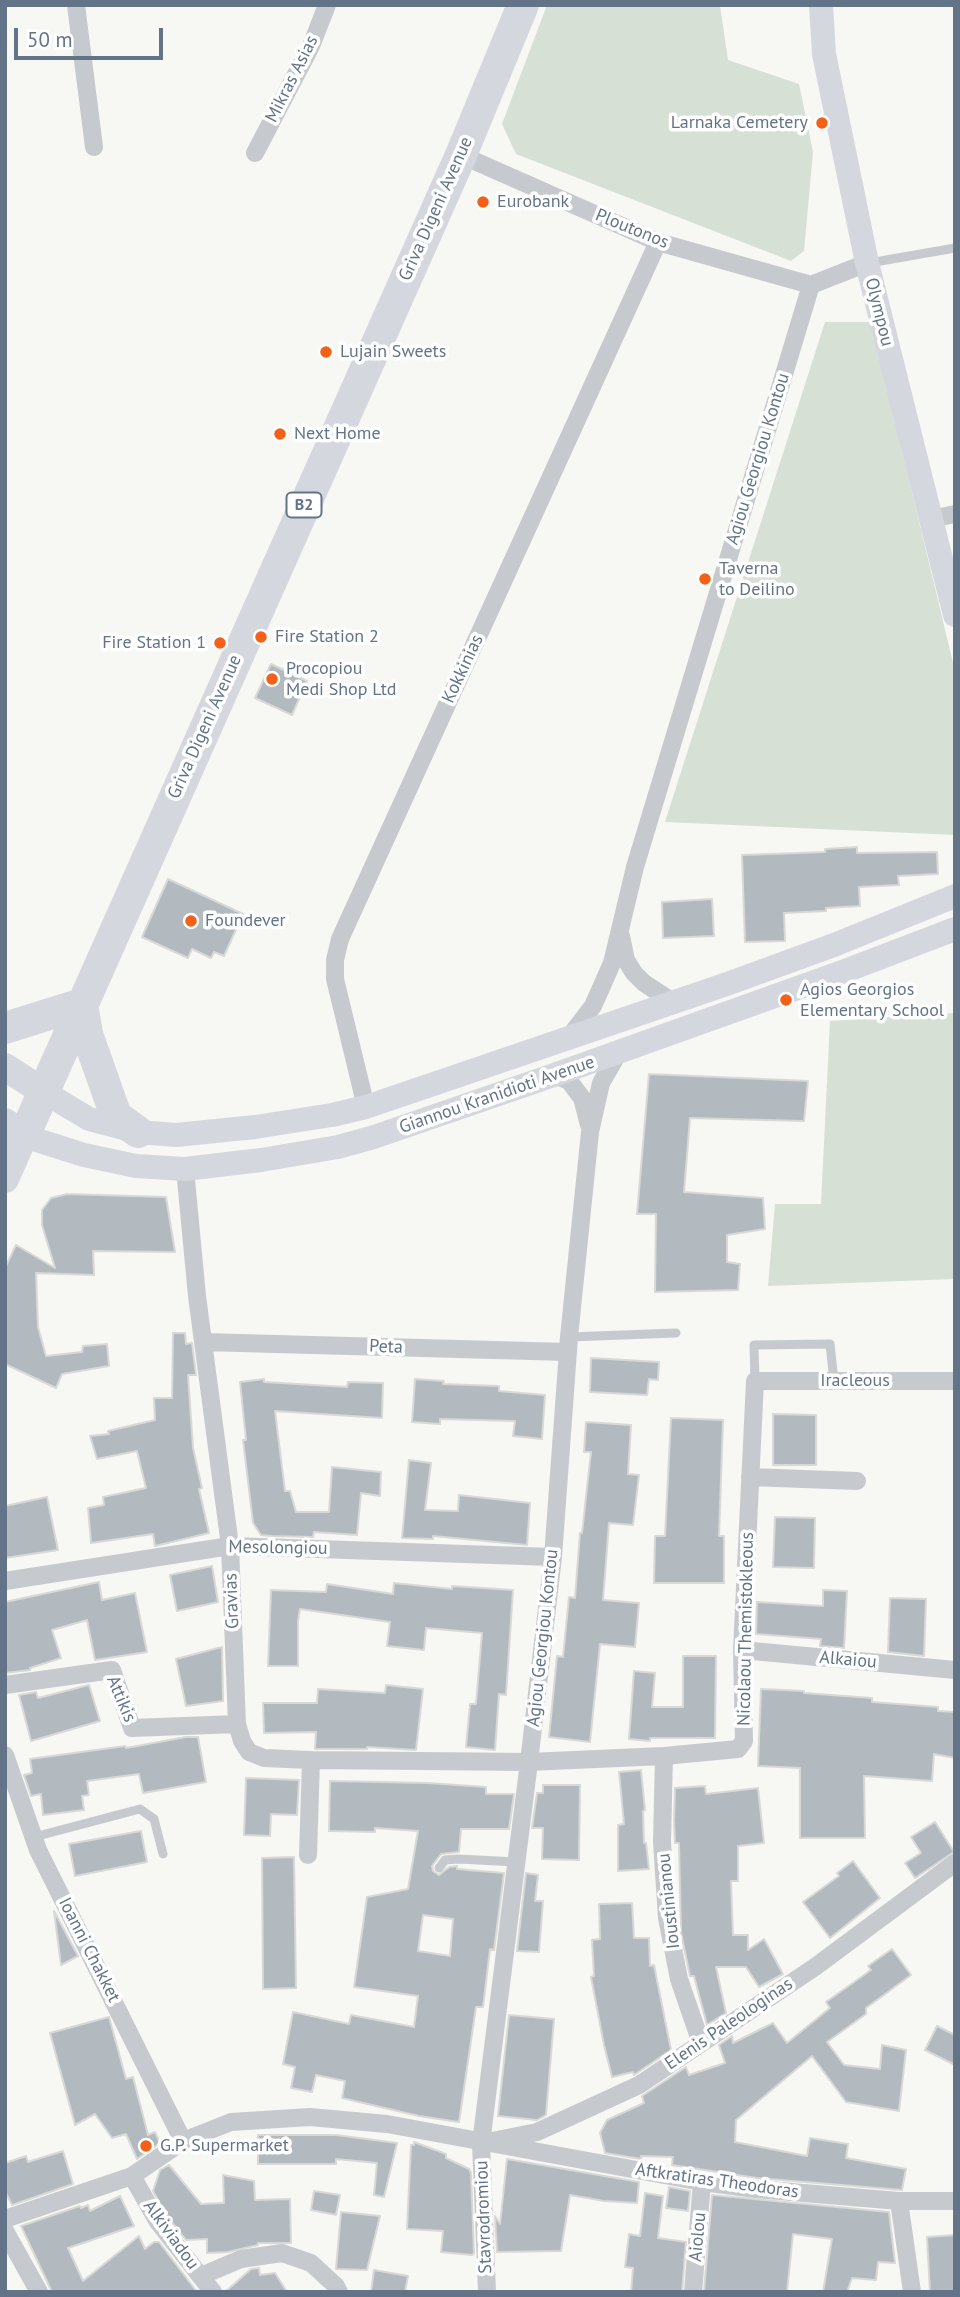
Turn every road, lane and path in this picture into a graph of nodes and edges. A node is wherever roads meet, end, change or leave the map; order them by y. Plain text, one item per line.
1 (76, 5) edge
2 (327, 5) edge
3 (523, 5) edge
4 (821, 5) edge
5 (94, 148) dead end
6 (256, 153) dead end
7 (461, 155) junction
8 (658, 242) junction
9 (955, 248) edge
10 (867, 263) junction
11 (811, 285) junction
12 (943, 516) edge
13 (955, 615) edge
14 (955, 896) edge
15 (955, 929) edge
16 (620, 933) junction
17 (673, 1002) junction
18 (82, 1004) junction
19 (5, 1028) edge
20 (570, 1036) junction
21 (619, 1052) junction
22 (5, 1067) edge
23 (554, 1075) junction
24 (44, 1092) junction
25 (366, 1107) junction
26 (14, 1129) edge
27 (138, 1132) junction
28 (590, 1132) junction
29 (185, 1169) junction
30 (5, 1179) edge
31 (676, 1333) dead end
32 (203, 1342) junction
33 (569, 1344) junction
34 (755, 1381) junction
35 (834, 1381) junction
36 (955, 1381) edge
37 (750, 1477) junction
38 (857, 1481) dead end
39 (230, 1546) junction
40 (552, 1557) junction
41 (5, 1581) edge
42 (742, 1650) junction
43 (955, 1670) edge
44 (5, 1685) edge
45 (237, 1724) junction
46 (5, 1755) edge
47 (664, 1756) junction
48 (311, 1760) junction
49 (529, 1762) junction
50 (34, 1837) junction
51 (163, 1854) dead end
52 (309, 1855) dead end
53 (517, 1862) junction
54 (955, 1863) edge
55 (439, 1868) dead end
56 (701, 2043) junction
57 (183, 2141) junction
58 (481, 2143) junction
59 (132, 2176) junction
60 (702, 2182) junction
61 (955, 2201) edge
62 (899, 2202) junction
63 (5, 2219) edge
64 (5, 2231) edge
65 (201, 2276) junction
66 (39, 2292) edge
67 (213, 2292) edge
68 (339, 2292) edge
69 (487, 2292) edge
70 (693, 2292) edge
71 (912, 2292) edge

1 - 5 street
2 - 6 street, Mikras Asias
3 - 7 highway, Griva Digeni Avenue / B2
4 - 10 main road, Olympou
7 - 8 street, Ploutonos
7 - 18 highway, Griva Digeni Avenue / B2
8 - 11 street, Ploutonos
8 - 25 street, Kokkinias
9 - 10 lane
10 - 11 street
10 - 12 main road, Olympou
11 - 16 street, Agiou Georgiou Kontou
12 - 13 main road, Olympou
14 - 17 main road, Giannou Kranidioti Avenue
15 - 21 main road, Giannou Kranidioti Avenue
16 - 17 street, Agiou Georgiou Kontou
16 - 20 street, Agiou Georgiou Kontou
17 - 20 main road, Giannou Kranidioti Avenue
18 - 19 highway
18 - 24 highway, Griva Digeni Avenue / B2
18 - 27 highway
20 - 25 main road, Giannou Kranidioti Avenue
21 - 23 main road, Giannou Kranidioti Avenue
21 - 28 street, Agiou Georgiou Kontou
22 - 24 main road
23 - 28 street, Agiou Georgiou Kontou
23 - 29 main road, Giannou Kranidioti Avenue
24 - 26 highway, Griva Digeni Avenue / B2
24 - 27 main road, Giannou Kranidioti Avenue
25 - 27 main road, Giannou Kranidioti Avenue
26 - 29 main road, Giannou Kranidioti Avenue
26 - 30 main road, Griva Digeni Avenue / B2
28 - 33 street, Agiou Georgiou Kontou
29 - 32 street, Gravias
31 - 33 lane
32 - 33 street, Peta
32 - 39 street, Gravias
33 - 40 street, Agiou Georgiou Kontou
34 - 35 street, Iracleous
34 - 35 lane
34 - 37 street, Nicolaou Themistokleous
35 - 36 street, Iracleous
37 - 38 street
37 - 42 street, Nicolaou Themistokleous
39 - 40 street, Mesolongiou
39 - 41 street, Mesolongiou
39 - 45 street, Gravias
40 - 49 street, Agiou Georgiou Kontou
42 - 43 street, Alkaiou
42 - 47 street, Nicolaou Themistokleous
44 - 45 street, Attikis
45 - 48 street, Gravias
46 - 50 street, Ioanni Chakket
47 - 49 street, Nicolaou Themistokleous
47 - 56 street, Ioustinianou
48 - 49 street, Gravias
48 - 52 street
49 - 53 street, Agiou Georgiou Kontou
50 - 51 lane
50 - 57 street, Ioanni Chakket
53 - 55 lane
53 - 58 street, Agiou Georgiou Kontou
54 - 56 street, Elenis Paleologinas
56 - 58 street, Elenis Paleologinas
57 - 58 street, Aftkratiras Theodoras
57 - 59 street, Aftkratiras Theodoras
58 - 60 street, Aftkratiras Theodoras
58 - 69 street, Stavrodromiou
59 - 63 street, Aftkratiras Theodoras
59 - 65 street, Alkiviadou
60 - 62 street, Aftkratiras Theodoras
60 - 70 street, Aiolou
61 - 62 street, Aftkratiras Theodoras
62 - 71 street
64 - 66 street
65 - 67 street, Alkiviadou
65 - 68 street

